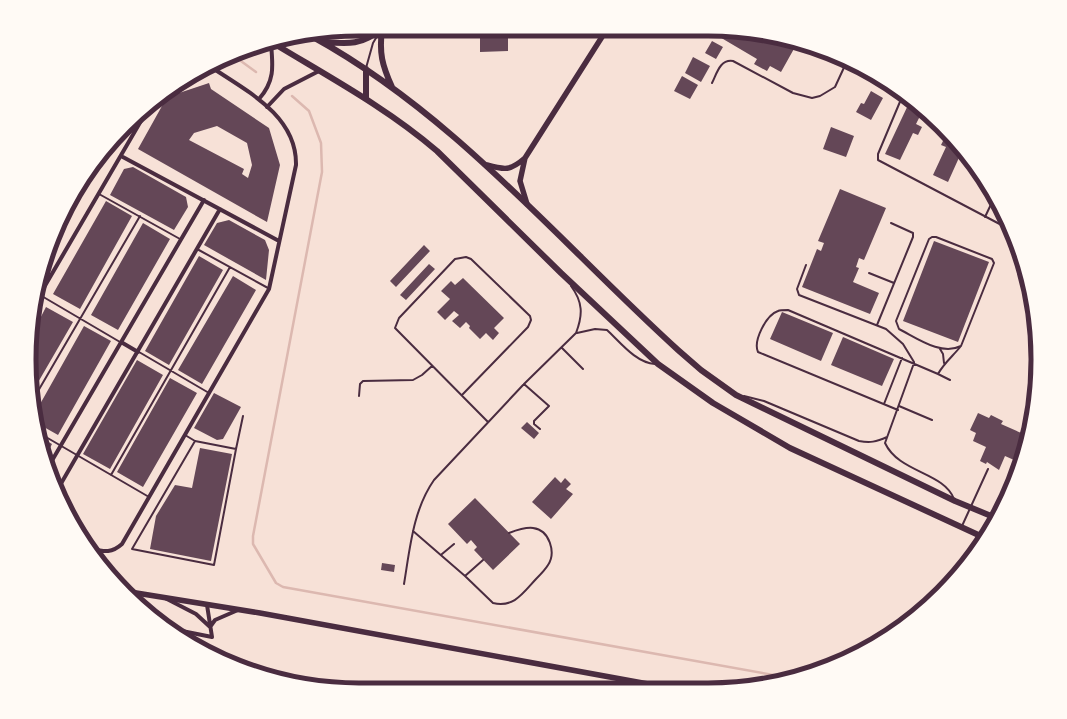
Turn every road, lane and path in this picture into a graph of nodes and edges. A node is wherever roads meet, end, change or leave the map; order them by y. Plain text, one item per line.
1 (371, 36) edge
2 (377, 36) edge
3 (380, 36) edge
4 (602, 36) edge
5 (317, 39) edge
6 (323, 42) junction
7 (278, 47) edge
8 (272, 48) edge
9 (844, 66) edge
10 (366, 69) junction
11 (215, 70) edge
12 (319, 72) junction
13 (712, 83) dead end
14 (393, 87) junction
15 (366, 98) junction
16 (259, 99) junction
17 (901, 101) edge
18 (267, 107) junction
19 (141, 121) edge
20 (121, 156) junction
21 (525, 158) junction
22 (486, 165) junction
23 (99, 194) junction
24 (204, 200) junction
25 (527, 204) junction
26 (991, 204) edge
27 (220, 209) junction
28 (140, 216) junction
29 (985, 217) junction
30 (891, 223) dead end
31 (1002, 225) edge
32 (181, 240) junction
33 (279, 241) junction
34 (198, 249) junction
35 (806, 266) dead end
36 (230, 267) junction
37 (561, 273) junction
38 (869, 273) dead end
39 (894, 283) junction
40 (269, 289) junction
41 (44, 290) edge
42 (42, 297) edge
43 (80, 318) junction
44 (877, 325) junction
45 (576, 333) junction
46 (121, 342) junction
47 (961, 346) junction
48 (562, 348) junction
49 (940, 349) junction
50 (138, 352) junction
51 (902, 358) junction
52 (914, 363) junction
53 (944, 363) junction
54 (658, 364) junction
55 (432, 366) junction
56 (583, 369) dead end
57 (171, 371) junction
58 (938, 374) junction
59 (950, 380) dead end
60 (524, 384) junction
61 (38, 391) edge
62 (209, 393) junction
63 (462, 395) junction
64 (736, 395) junction
65 (359, 396) dead end
66 (884, 404) junction
67 (899, 406) junction
68 (898, 410) junction
69 (243, 416) dead end
70 (932, 420) dead end
71 (488, 422) junction
72 (540, 430) dead end
73 (185, 435) junction
74 (45, 437) edge
75 (887, 437) junction
76 (195, 441) junction
77 (61, 446) junction
78 (236, 449) junction
79 (77, 455) junction
80 (52, 460) edge
81 (988, 469) dead end
82 (111, 475) junction
83 (61, 483) edge
84 (149, 497) junction
85 (955, 501) junction
86 (970, 507) junction
87 (991, 516) edge
88 (961, 527) junction
89 (413, 531) junction
90 (509, 533) dead end
91 (979, 535) edge
92 (454, 544) dead end
93 (99, 550) edge
94 (442, 554) junction
95 (483, 560) dead end
96 (465, 576) junction
97 (404, 584) dead end
98 (136, 593) edge
99 (164, 598) junction
100 (207, 605) junction
101 (238, 609) junction
102 (210, 627) junction
103 (186, 632) edge
104 (643, 683) edge

1 - 6 main road
2 - 10 lane
3 - 14 main road
4 - 21 street
5 - 6 main road
6 - 10 main road
7 - 12 main road
8 - 16 street
9 - 13 lane
10 - 14 main road
10 - 15 main road
11 - 16 street
12 - 15 main road
12 - 18 street
14 - 22 main road
15 - 37 main road
16 - 18 street
17 - 29 lane
18 - 33 street
19 - 20 street
20 - 23 street
20 - 24 street
21 - 22 street
21 - 25 street
22 - 25 main road
23 - 28 lane
23 - 41 street
24 - 27 street
24 - 32 street
25 - 64 main road
26 - 29 lane
27 - 33 street
27 - 34 street
28 - 32 lane
28 - 43 lane
29 - 31 lane
30 - 39 lane
32 - 46 street
33 - 40 street
34 - 36 lane
34 - 50 street
35 - 44 lane
36 - 40 lane
36 - 57 lane
37 - 45 lane
37 - 54 main road
38 - 39 lane
39 - 44 lane
40 - 62 street
42 - 43 lane
43 - 46 lane
43 - 61 lane
44 - 52 lane
45 - 48 lane
45 - 54 lane
46 - 50 street
46 - 77 street
47 - 49 lane
47 - 49 lane
47 - 53 lane
48 - 56 lane
48 - 60 lane
49 - 53 lane
50 - 57 lane
50 - 79 street
51 - 52 lane
51 - 66 lane
51 - 66 lane
52 - 58 lane
52 - 67 lane
53 - 58 lane
54 - 88 main road
55 - 63 lane
55 - 63 lane
55 - 65 lane
57 - 62 lane
57 - 82 lane
58 - 59 lane
60 - 71 lane
60 - 72 lane
62 - 73 street
63 - 71 lane
64 - 75 lane
64 - 85 main road
66 - 68 lane
67 - 68 lane
67 - 70 lane
68 - 75 lane
69 - 78 lane
71 - 89 lane
73 - 76 lane
73 - 84 street
74 - 77 lane
75 - 85 lane
76 - 78 lane
76 - 78 lane
77 - 79 lane
77 - 80 street
79 - 82 lane
79 - 83 street
81 - 86 lane
82 - 84 lane
84 - 93 street
85 - 86 main road
86 - 87 main road
86 - 88 lane
88 - 91 main road
89 - 94 lane
89 - 97 lane
90 - 96 lane
92 - 94 lane
94 - 96 lane
95 - 96 lane
98 - 99 street
99 - 100 street
99 - 102 street
100 - 101 street
100 - 102 street
101 - 102 street
101 - 104 street
102 - 103 street

